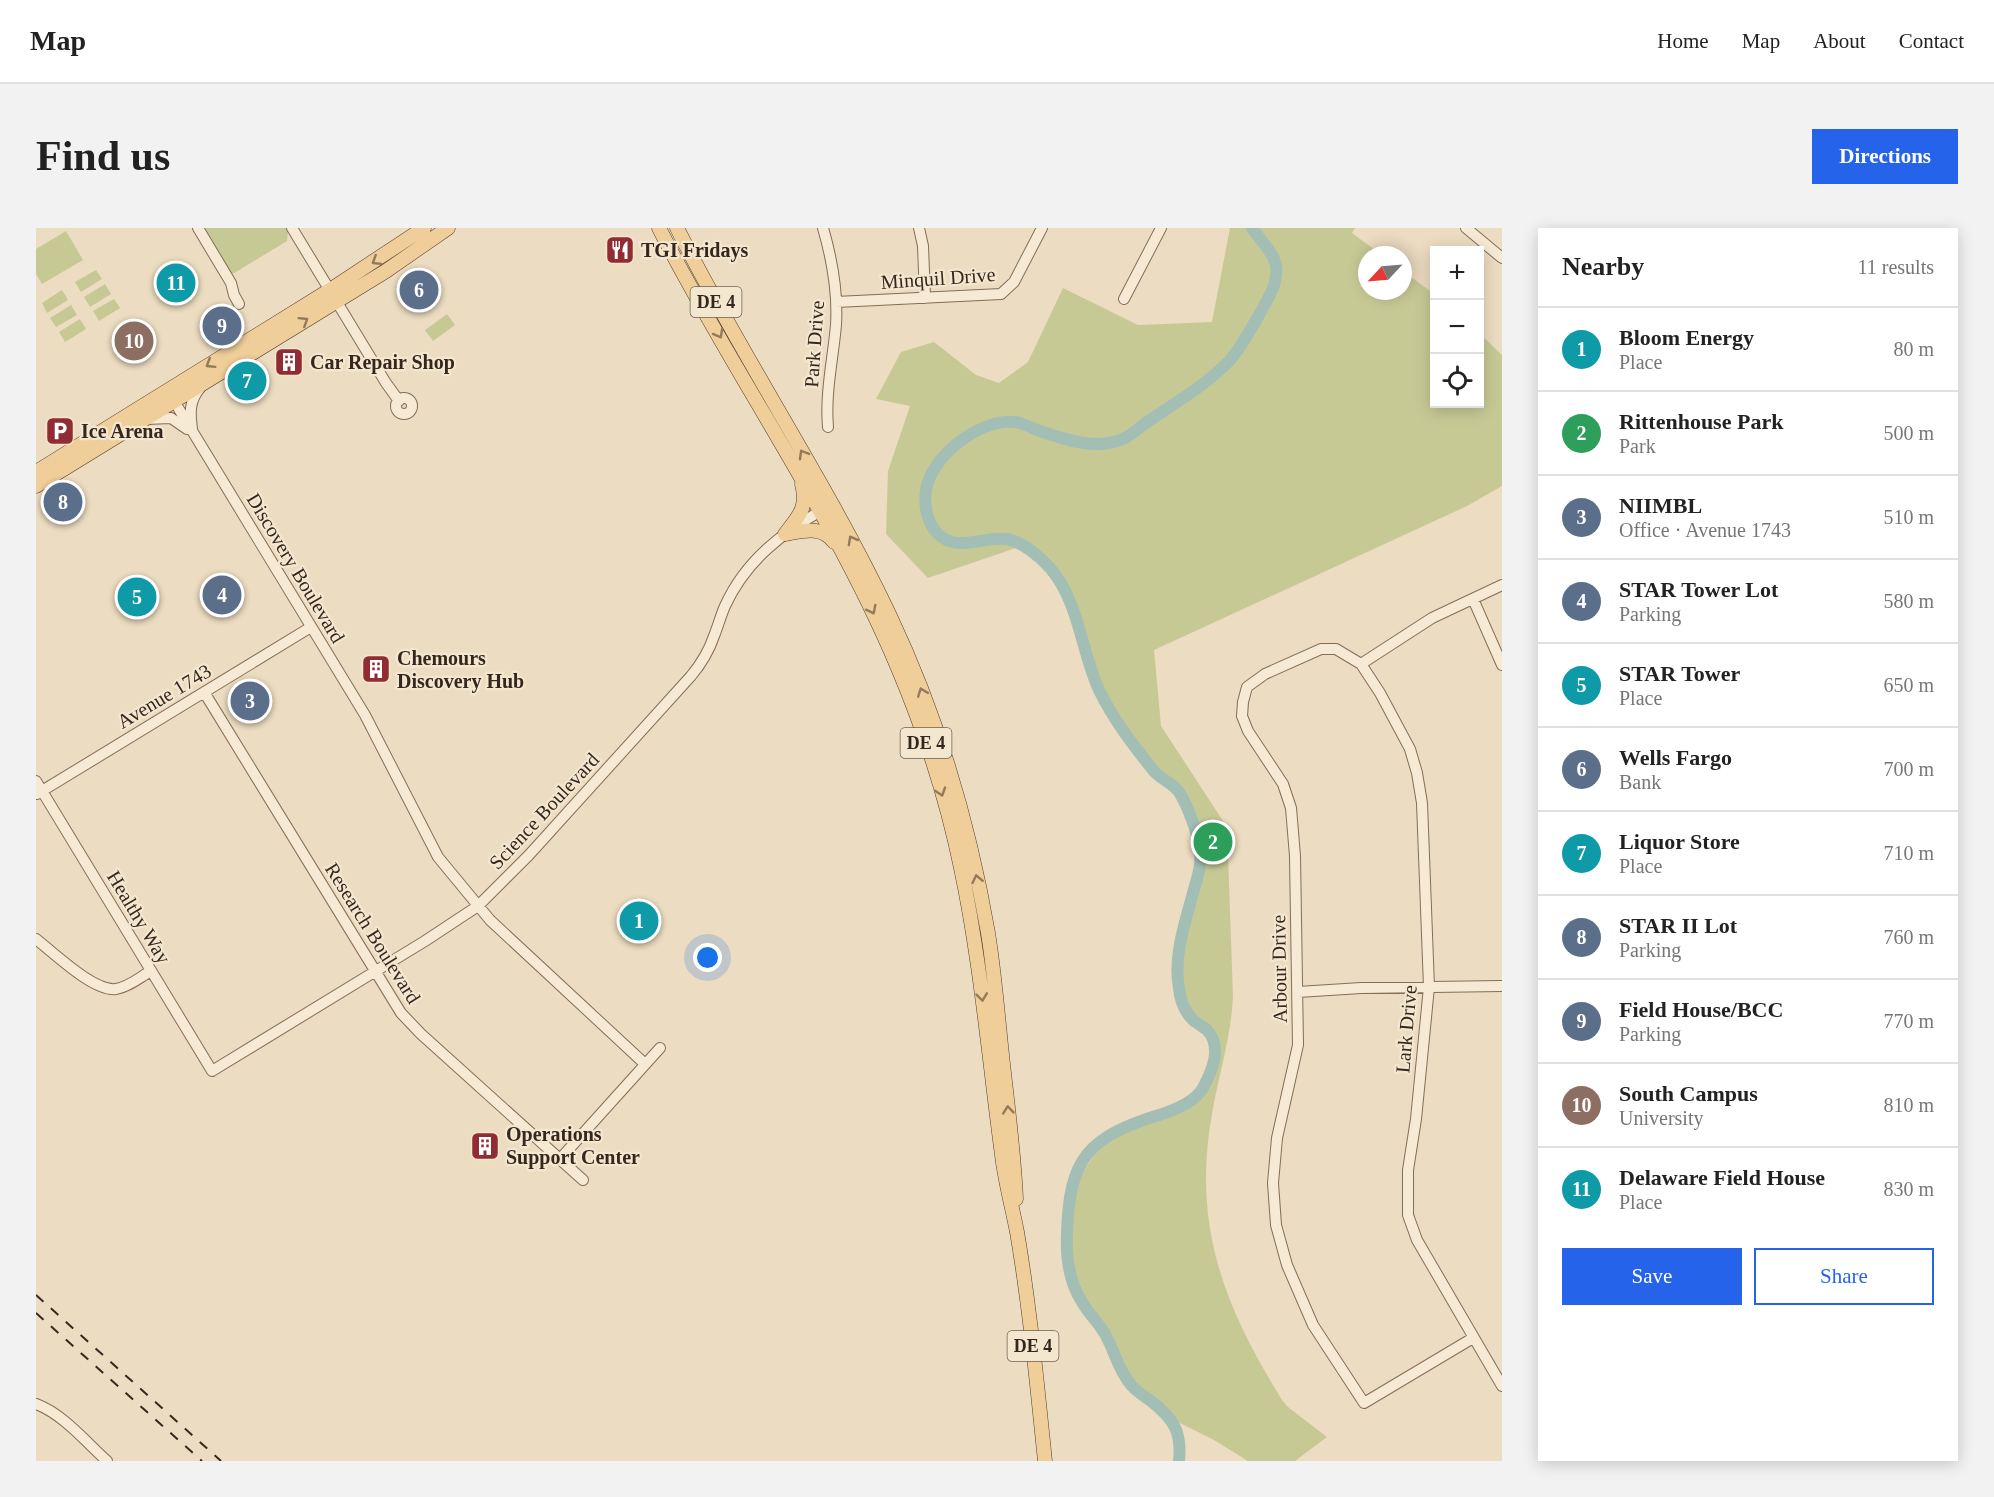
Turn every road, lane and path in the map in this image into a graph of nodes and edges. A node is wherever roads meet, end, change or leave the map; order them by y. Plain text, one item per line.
1 (198, 228) edge
2 (292, 228) edge
3 (424, 228) edge
4 (448, 228) edge
5 (660, 228) edge
6 (677, 228) edge
7 (822, 228) edge
8 (919, 228) edge
9 (1042, 228) edge
10 (1161, 228) edge
11 (1466, 228) edge
12 (1502, 258) edge
13 (333, 296) junction
14 (925, 298) junction
15 (1124, 299) dead end
16 (836, 302) junction
17 (239, 304) dead end
18 (205, 382) junction
19 (399, 400) dead end
20 (174, 401) junction
21 (145, 419) junction
22 (828, 427) dead end
23 (193, 433) junction
24 (796, 468) junction
25 (36, 471) edge
26 (36, 486) edge
27 (826, 508) junction
28 (784, 534) junction
29 (846, 558) junction
30 (1502, 585) edge
31 (1473, 599) junction
32 (311, 627) junction
33 (1361, 664) junction
34 (1502, 664) edge
35 (204, 693) junction
36 (38, 789) edge
37 (478, 906) junction
38 (36, 939) edge
39 (151, 971) junction
40 (374, 972) junction
41 (1502, 986) edge
42 (1429, 987) junction
43 (1298, 992) junction
44 (660, 1048) dead end
45 (645, 1064) junction
46 (212, 1071) joint
47 (560, 1159) junction
48 (582, 1180) dead end
49 (1017, 1231) junction
50 (1473, 1338) junction
51 (1502, 1386) edge
52 (36, 1404) edge
53 (106, 1461) edge
54 (1045, 1461) edge

1 - 17 street
2 - 13 street
3 -> 13 main road
4 - 13 main road
5 -> 24 main road, DE 4
27 -> 6 main road, DE 4
7 - 16 street, Park Drive
8 - 14 street
9 - 14 street, Minquil Drive
10 - 15 street
11 - 12 street
18 -> 13 main road
13 - 19 street
13 -> 25 main road
14 - 16 street, Minquil Drive
16 - 22 street, Park Drive
18 - 20 main road
18 - 23 street, Discovery Boulevard
20 - 21 main road
20 - 23 street, Discovery Boulevard
21 - 23 street, Discovery Boulevard
21 - 26 main road
23 - 32 street, Discovery Boulevard
24 - 27 main road, DE 4
24 - 28 main road
27 - 28 street, Science Boulevard
27 - 29 main road, DE 4
49 -> 27 main road, DE 4
28 - 29 main road
28 - 37 street, Science Boulevard
29 -> 49 main road, DE 4
30 - 31 street
31 - 33 street
31 - 34 street
32 - 35 street, Avenue 1743
32 - 37 street, Discovery Boulevard
33 - 42 street, Lark Drive
33 - 43 street, Arbour Drive
35 - 36 street, Avenue 1743
35 - 40 street, Research Boulevard
36 - 39 street, Healthy Way
37 - 40 street, Science Boulevard
37 - 45 street, Discovery Boulevard
38 - 39 street
39 - 46 street, Healthy Way
40 - 46 street, Science Boulevard
40 - 47 street, Research Boulevard
41 - 42 street
42 - 43 street
42 - 50 street, Lark Drive
43 - 50 street, Arbour Drive
44 - 45 street
45 - 47 street
47 - 48 street, Research Boulevard
49 - 54 main road, DE 4
50 - 51 street, Lark Drive
52 - 53 street

